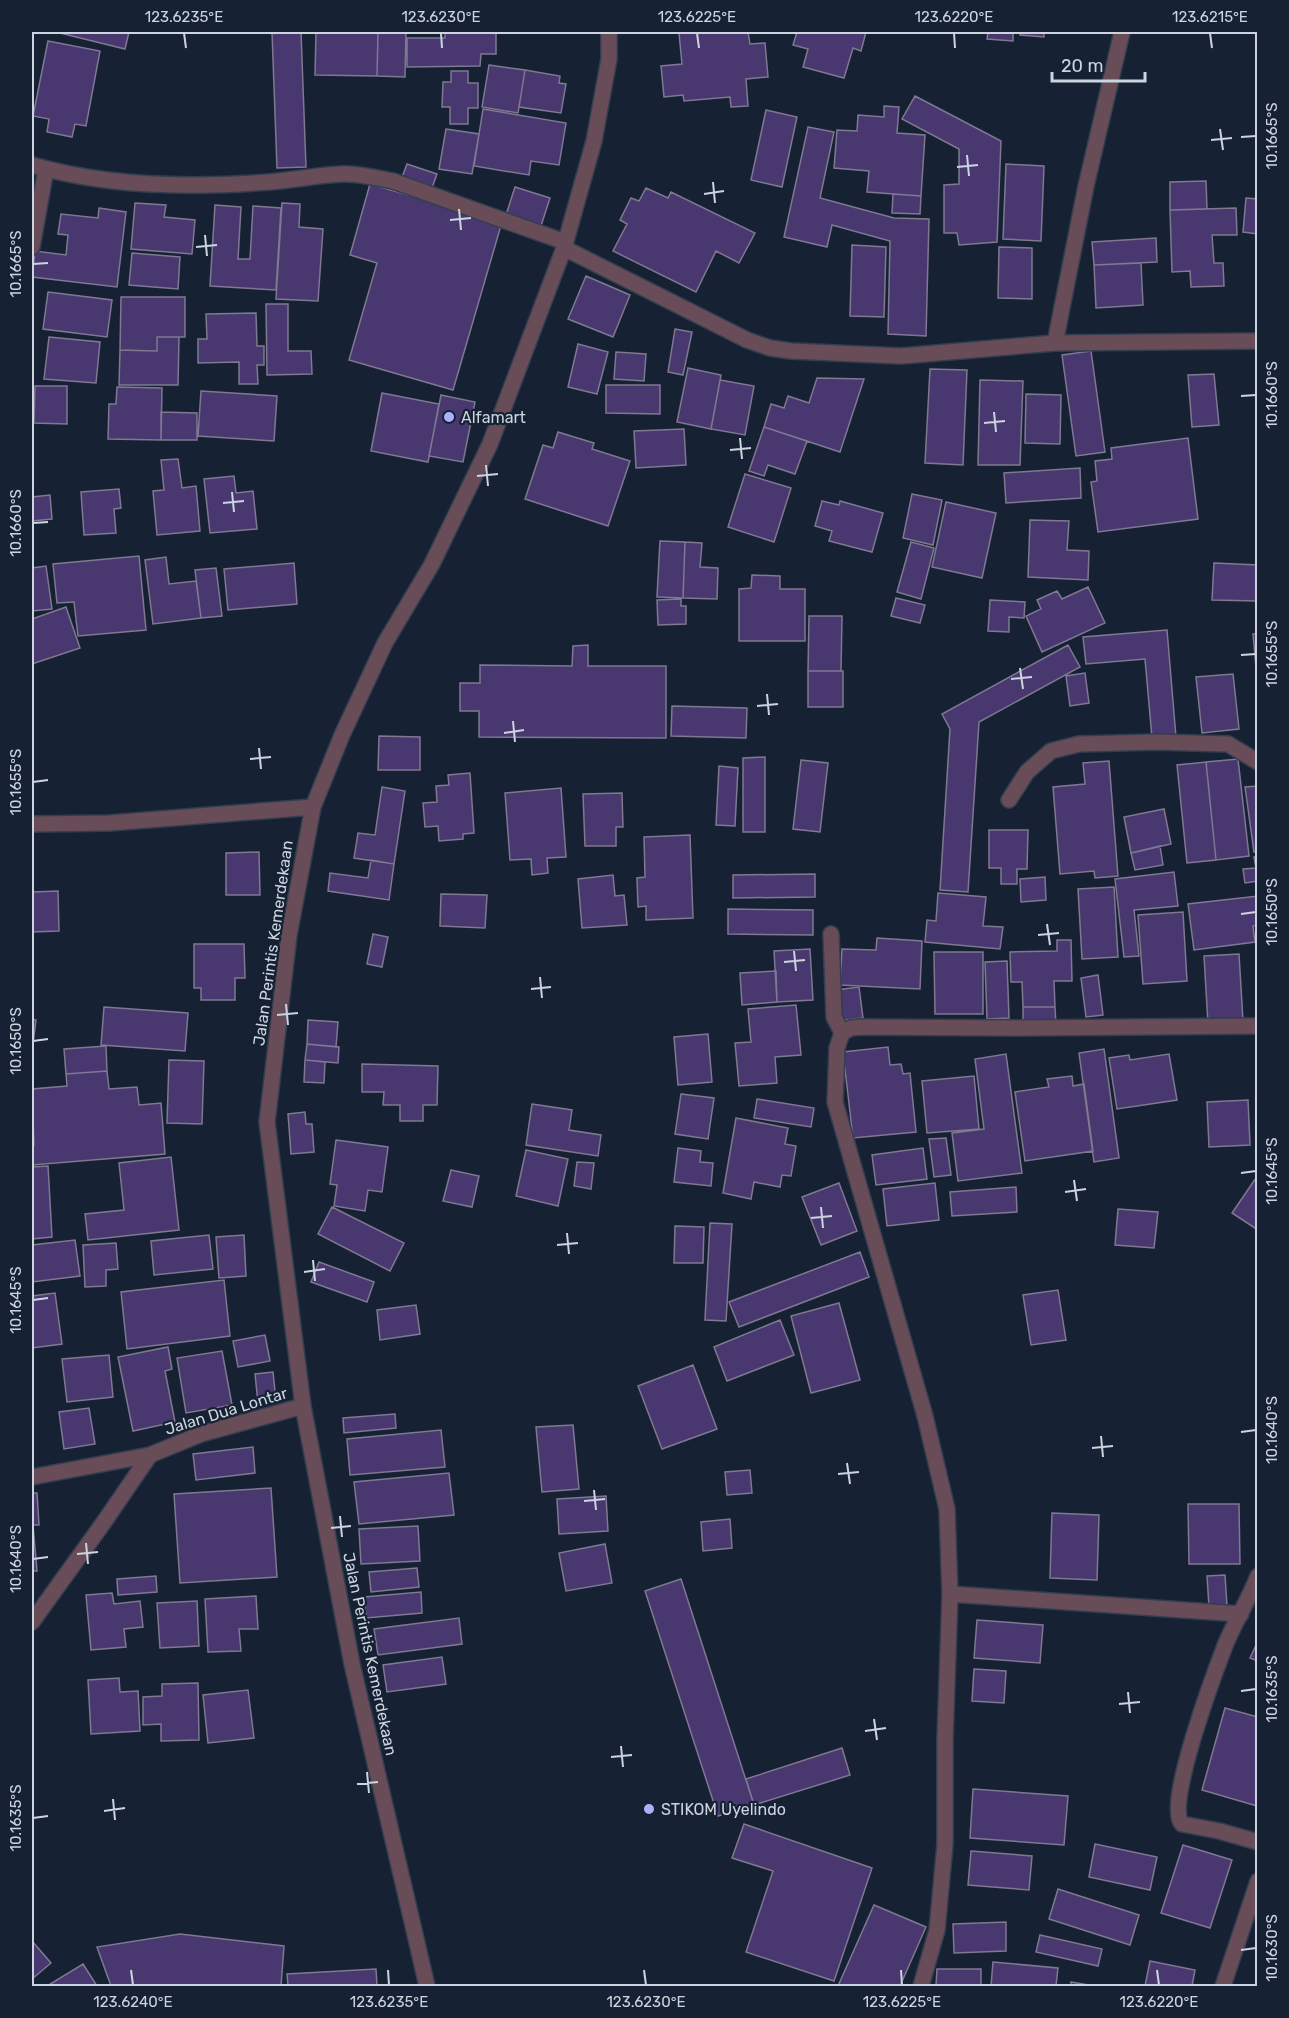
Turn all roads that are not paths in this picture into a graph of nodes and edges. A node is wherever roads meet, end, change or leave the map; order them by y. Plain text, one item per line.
1 (609, 32) edge
2 (1122, 32) edge
3 (39, 167) edge
4 (565, 245) junction
5 (32, 247) edge
6 (1257, 341) edge
7 (1055, 343) junction
8 (1257, 762) edge
9 (1009, 800) dead end
10 (313, 807) junction
11 (32, 824) edge
12 (831, 934) dead end
13 (1257, 1026) edge
14 (842, 1033) junction
15 (303, 1406) junction
16 (150, 1455) junction
17 (32, 1477) edge
18 (1257, 1576) edge
19 (950, 1594) junction
20 (1240, 1614) junction
21 (32, 1622) edge
22 (1257, 1842) edge
23 (1257, 1881) edge
24 (427, 1986) edge
25 (921, 1986) edge
26 (1223, 1986) edge

1 - 4 street, Jalan Perintis Kemerdekaan
2 - 7 street
3 - 4 street
3 - 5 street
4 - 7 street
4 - 10 street, Jalan Perintis Kemerdekaan
6 - 7 street
8 - 9 street
10 - 11 street
10 - 15 street, Jalan Perintis Kemerdekaan
12 - 14 street
13 - 14 street
14 - 19 street
15 - 16 street, Jalan Dua Lontar
15 - 24 street, Jalan Perintis Kemerdekaan
16 - 17 street
16 - 21 street, Jalan Dua Lontar
18 - 20 street
19 - 20 street
19 - 25 street
20 - 22 street
23 - 26 street

